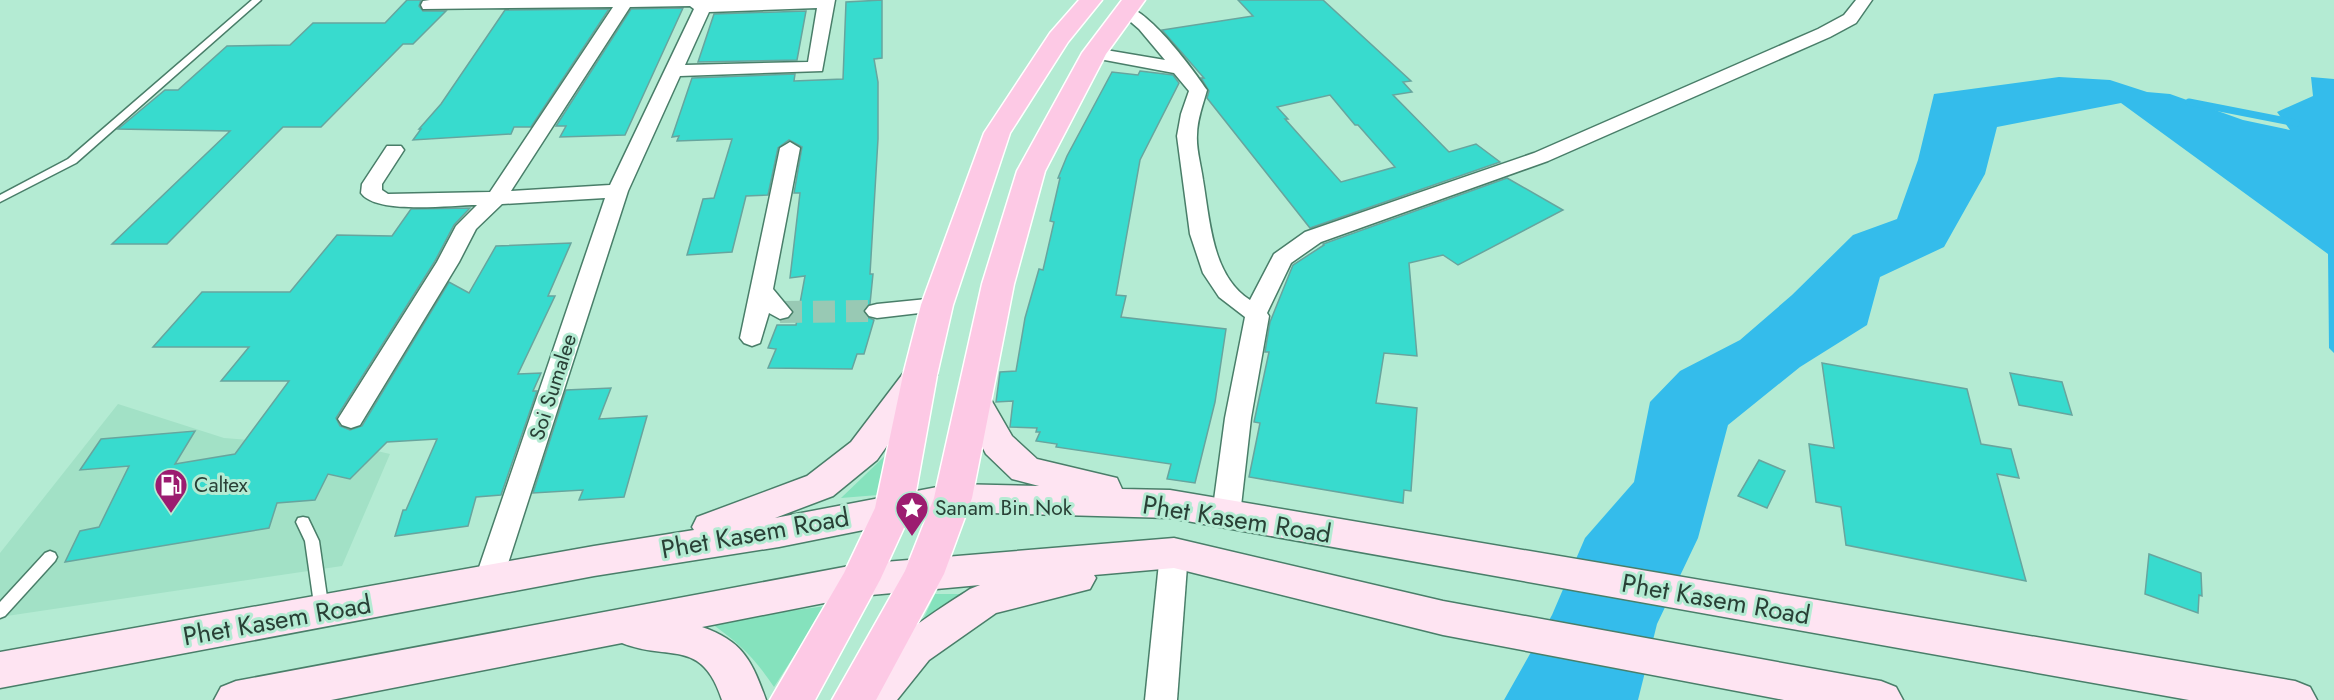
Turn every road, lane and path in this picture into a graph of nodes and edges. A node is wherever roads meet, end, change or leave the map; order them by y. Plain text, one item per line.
1 (257, 0) edge
2 (1091, 0) edge
3 (1864, 0) edge
4 (668, 1) edge
5 (826, 1) edge
6 (625, 2) junction
7 (429, 5) dead end
8 (1130, 5) edge
9 (702, 7) junction
10 (1094, 53) junction
11 (1177, 68) junction
12 (672, 71) junction
13 (790, 148) dead end
14 (394, 150) dead end
15 (618, 191) junction
16 (496, 198) junction
17 (0, 199) edge
18 (762, 291) junction
19 (937, 305) junction
20 (877, 311) tunnel mouth
21 (780, 312) dead end
22 (1255, 313) junction
23 (752, 338) dead end
24 (920, 375) junction
25 (974, 399) junction
26 (351, 419) dead end
27 (952, 498) junction
28 (1170, 504) junction
29 (894, 508) junction
30 (1226, 515) junction
31 (303, 522) dead end
32 (1174, 553) junction
33 (50, 557) dead end
34 (594, 561) junction
35 (924, 574) junction
36 (860, 580) junction
37 (488, 582) junction
38 (0, 612) edge
39 (322, 612) junction
40 (603, 630) junction
41 (0, 670) edge
42 (236, 700) edge
43 (744, 700) edge
44 (792, 700) edge
45 (854, 700) edge
46 (871, 700) edge
47 (1161, 700) edge
48 (1881, 700) edge
49 (2295, 700) edge

1 - 17 lane
2 - 19 main road
3 - 22 street
4 - 6 street
4 - 9 street
5 - 9 street
5 - 12 street
6 - 7 street
6 - 16 street
8 - 10 main road
8 - 11 street
9 - 12 street, Soi Sumalee
10 - 11 street
10 - 25 main road
11 - 22 street
12 - 15 street, Soi Sumalee
13 - 18 street
14 - 16 street
15 - 16 street
15 - 37 street, Soi Sumalee
16 - 26 street
18 - 21 street
18 - 23 street
19 - 20 street
19 - 24 main road
22 - 30 street
24 - 29 main road
24 - 34 main road
25 - 27 main road
25 - 28 main road
27 - 28 main road, Phet Kasem Road
27 - 29 main road, Phet Kasem Road
27 - 35 main road
28 - 30 main road, Phet Kasem Road
29 - 34 main road, Phet Kasem Road
29 - 36 main road
30 - 49 main road, Phet Kasem Road
31 - 39 lane
32 - 35 main road, Phet Kasem Road
32 - 46 main road
32 - 47 street
32 - 48 main road, Phet Kasem Road
33 - 38 lane
34 - 37 main road, Phet Kasem Road
35 - 36 main road, Phet Kasem Road
35 - 45 main road
36 - 40 main road, Phet Kasem Road
36 - 44 main road
37 - 39 main road, Phet Kasem Road
39 - 41 main road, Phet Kasem Road
40 - 42 main road, Phet Kasem Road
40 - 43 main road

